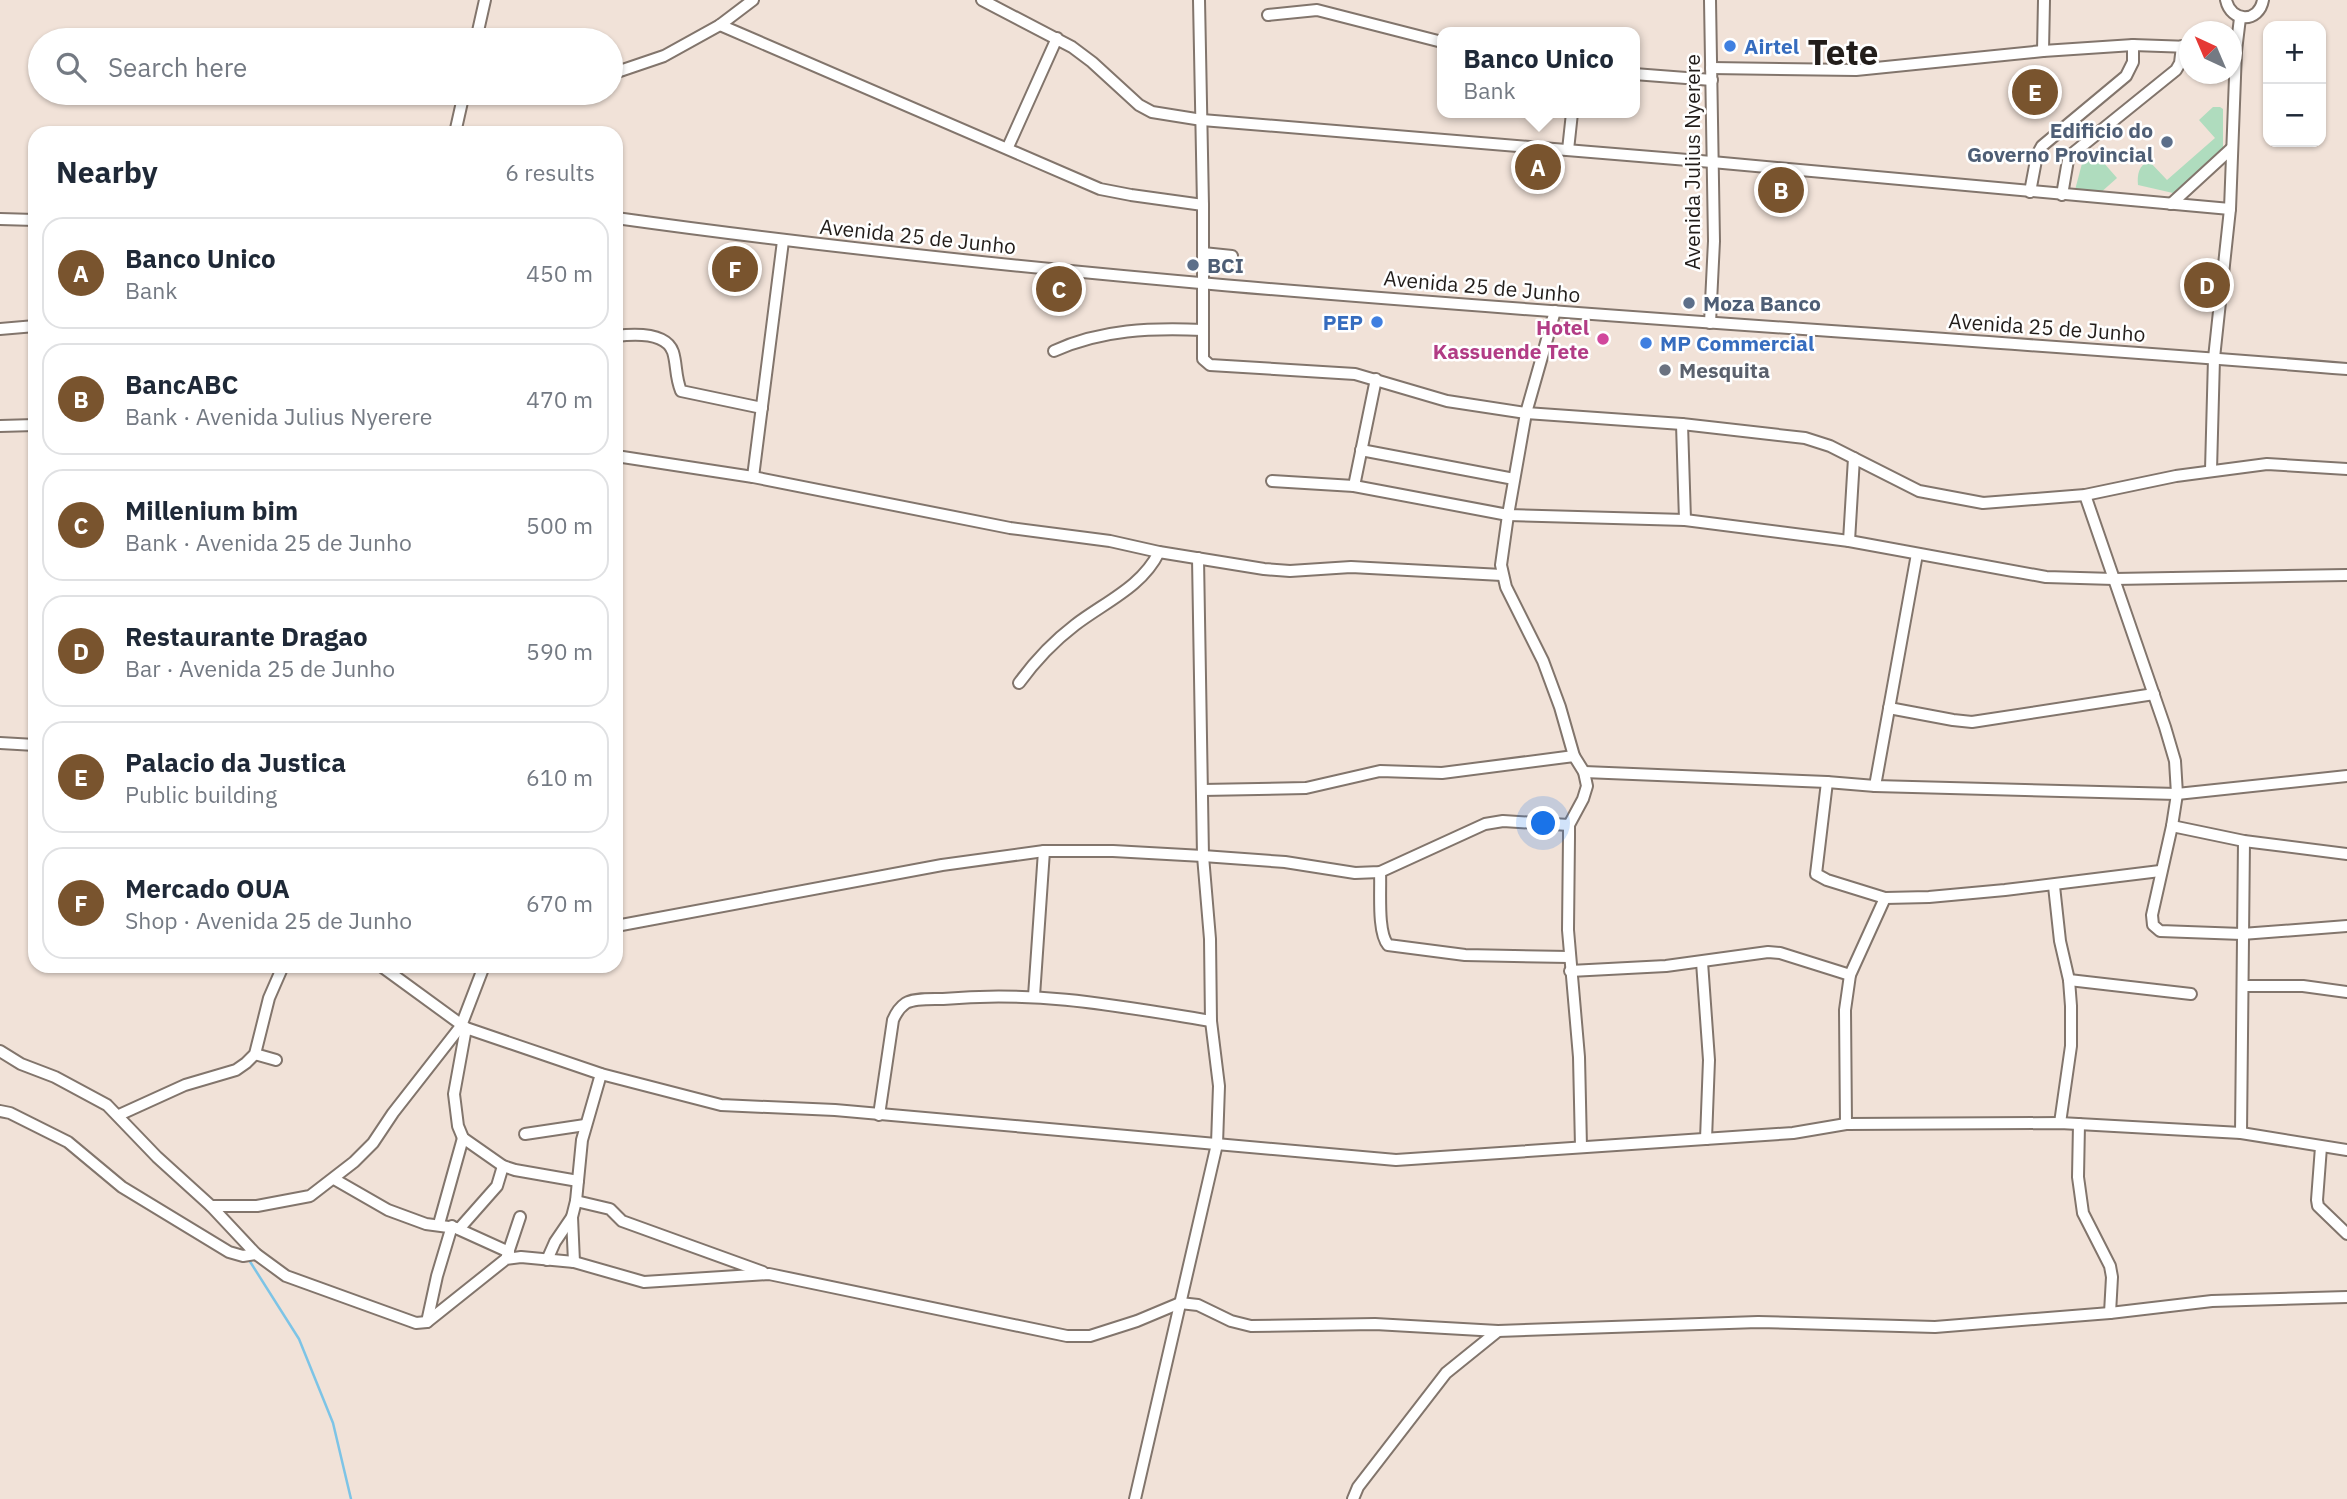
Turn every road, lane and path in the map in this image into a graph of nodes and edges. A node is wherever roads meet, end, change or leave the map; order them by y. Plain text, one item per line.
1 (485, 0) edge
2 (752, 0) edge
3 (982, 0) edge
4 (1199, 0) edge
5 (1710, 0) edge
6 (2045, 0) edge
7 (2226, 0) edge
8 (2263, 0) edge
9 (1316, 5) edge
10 (1268, 15) dead end
11 (2240, 18) junction
12 (2239, 21) edge
13 (720, 25) junction
14 (479, 28) edge
15 (1057, 38) junction
16 (1437, 41) edge
17 (2133, 45) junction
18 (2179, 46) edge
19 (2043, 51) junction
20 (2179, 65) edge
21 (1711, 68) junction
22 (623, 70) edge
23 (1640, 74) edge
24 (1712, 80) junction
25 (2233, 84) edge
26 (461, 105) edge
27 (1571, 118) edge
28 (1202, 120) junction
29 (457, 126) edge
30 (1008, 148) junction
31 (2232, 148) junction
32 (1568, 150) junction
33 (1712, 162) junction
34 (2030, 192) junction
35 (2062, 195) junction
36 (2171, 204) junction
37 (1203, 205) junction
38 (2230, 209) junction
39 (0, 219) edge
40 (623, 219) edge
41 (28, 220) edge
42 (783, 241) junction
43 (1203, 253) junction
44 (1232, 256) dead end
45 (1203, 284) junction
46 (1555, 311) junction
47 (1710, 323) junction
48 (28, 326) edge
49 (0, 328) edge
50 (1203, 330) junction
51 (623, 335) edge
52 (1054, 351) dead end
53 (2214, 358) junction
54 (2347, 369) edge
55 (1376, 379) junction
56 (762, 408) junction
57 (1526, 412) junction
58 (1682, 424) junction
59 (28, 425) edge
60 (0, 426) edge
61 (1361, 450) junction
62 (623, 457) edge
63 (1854, 458) junction
64 (2347, 469) edge
65 (2211, 470) junction
66 (753, 477) junction
67 (1514, 480) junction
68 (1272, 481) dead end
69 (1354, 486) junction
70 (2085, 495) junction
71 (1508, 515) junction
72 (1685, 520) junction
73 (1849, 541) junction
74 (1159, 552) junction
75 (1917, 554) junction
76 (1198, 558) junction
77 (1502, 575) junction
78 (2347, 575) edge
79 (2114, 579) junction
80 (1019, 682) dead end
81 (2154, 694) junction
82 (1889, 708) junction
83 (0, 743) edge
84 (28, 745) edge
85 (1574, 756) junction
86 (1584, 772) junction
87 (2347, 776) edge
88 (1827, 782) junction
89 (1875, 786) junction
90 (1202, 790) junction
91 (2177, 794) junction
92 (1569, 825) junction
93 (2172, 827) junction
94 (2245, 841) junction
95 (1044, 850) junction
96 (2347, 854) edge
97 (1203, 856) junction
98 (2160, 871) junction
99 (1380, 872) junction
100 (2054, 886) junction
101 (1885, 898) junction
102 (623, 925) edge
103 (2347, 926) edge
104 (2242, 934) junction
105 (1569, 957) junction
106 (1702, 962) junction
107 (1570, 971) junction
108 (280, 973) edge
109 (391, 973) edge
110 (482, 973) edge
111 (1850, 975) junction
112 (2069, 980) junction
113 (2244, 986) junction
114 (2347, 992) edge
115 (2191, 995) dead end
116 (1034, 996) junction
117 (1211, 1021) junction
118 (464, 1027) junction
119 (0, 1051) edge
120 (255, 1054) junction
121 (275, 1060) dead end
122 (601, 1074) junction
123 (0, 1111) edge
124 (119, 1115) junction
125 (878, 1115) junction
126 (2060, 1123) junction
127 (1846, 1124) junction
128 (2080, 1124) junction
129 (585, 1125) junction
130 (2241, 1133) junction
131 (525, 1134) dead end
132 (463, 1138) junction
133 (1706, 1139) junction
134 (1217, 1144) junction
135 (1581, 1147) junction
136 (2321, 1147) junction
137 (2347, 1150) edge
138 (503, 1166) junction
139 (334, 1179) junction
140 (578, 1181) junction
141 (576, 1200) junction
142 (211, 1206) junction
143 (520, 1217) dead end
144 (572, 1217) junction
145 (439, 1224) junction
146 (455, 1228) junction
147 (2347, 1234) edge
148 (256, 1254) junction
149 (507, 1255) junction
150 (547, 1260) junction
151 (573, 1262) junction
152 (769, 1275) junction
153 (2347, 1297) edge
154 (1180, 1303) junction
155 (2110, 1313) junction
156 (427, 1322) junction
157 (1498, 1331) junction
158 (1135, 1499) edge
159 (1353, 1499) edge

1 - 14 street
2 - 13 street
3 - 15 street
4 - 28 street
5 - 21 street, Avenida Julius Nyerere
6 - 19 street
7 - 11 street
8 - 11 street
9 - 10 street
9 - 16 street
11 - 12 street
13 - 22 street
13 - 30 street
15 - 28 street
15 - 30 street
17 - 18 street
17 - 19 street
17 - 34 street
19 - 21 street
20 - 35 street
21 - 24 street, Avenida Julius Nyerere
23 - 24 street
24 - 33 street, Avenida Julius Nyerere
25 - 31 street
26 - 29 street
27 - 32 street
28 - 32 street
28 - 37 street
30 - 37 street
31 - 36 street
31 - 38 street
32 - 33 street
33 - 34 street
33 - 47 street, Avenida Julius Nyerere
34 - 35 street
35 - 36 street
36 - 38 street
37 - 43 street
38 - 53 street
39 - 41 street
40 - 42 street, Avenida 25 de Junho
42 - 45 street, Avenida 25 de Junho
42 - 56 street
43 - 44 street
43 - 45 street
45 - 46 street, Avenida 25 de Junho
45 - 50 street
46 - 47 street, Avenida 25 de Junho
46 - 57 street
47 - 53 street, Avenida 25 de Junho
48 - 49 street
50 - 52 street
50 - 55 street
51 - 56 street
53 - 54 street, Avenida 25 de Junho
53 - 65 street
55 - 57 street
55 - 61 street
56 - 66 street
57 - 58 street
57 - 67 street
58 - 63 street
58 - 72 street
59 - 60 street
61 - 67 street
61 - 69 street
62 - 66 street
63 - 70 street
63 - 73 street
64 - 65 street
65 - 70 street
66 - 74 street
67 - 71 street
68 - 69 street
69 - 71 street
70 - 79 street
71 - 72 street
71 - 77 street
72 - 73 street
73 - 75 street
74 - 76 street
74 - 80 street
75 - 79 street
75 - 82 street
76 - 77 street
76 - 90 street
77 - 85 street
78 - 79 street
79 - 81 street
81 - 82 street
81 - 91 street
82 - 89 street
83 - 84 street
85 - 86 street
85 - 90 street
86 - 88 street
86 - 92 street
87 - 91 street
88 - 89 street
88 - 101 street
89 - 91 street
90 - 97 street
91 - 93 street
92 - 99 street
92 - 105 street
93 - 94 street
93 - 98 street
94 - 96 street
94 - 104 street
95 - 97 street
95 - 102 street
95 - 116 street
97 - 99 street
97 - 117 street
98 - 100 street
98 - 104 street
99 - 105 street
100 - 101 street
100 - 112 street
101 - 111 street
103 - 104 street
104 - 113 street
105 - 107 street
106 - 107 street
106 - 111 street
106 - 133 street
107 - 135 street
108 - 120 street
109 - 118 street
110 - 118 street
111 - 127 street
112 - 115 street
112 - 126 street
113 - 114 street
113 - 130 street
116 - 117 street
116 - 125 street
117 - 134 street
118 - 122 street
118 - 132 street
118 - 139 street
119 - 124 street
120 - 121 street
120 - 124 street
122 - 125 street
122 - 129 street
123 - 148 street
124 - 142 street
125 - 134 street
126 - 127 street
126 - 128 street
127 - 133 street
128 - 130 street
128 - 155 street
129 - 131 street
129 - 140 street
130 - 136 street
132 - 138 street
132 - 145 street
133 - 135 street
134 - 135 street
134 - 154 street
136 - 137 street
136 - 147 street
138 - 140 street
138 - 146 street
139 - 142 street
139 - 145 street
140 - 141 street
141 - 144 street
141 - 152 street
142 - 148 street
143 - 149 street
144 - 150 street
144 - 151 street
145 - 146 street
146 - 149 street
146 - 156 street
148 - 156 street
149 - 150 street
149 - 156 street
150 - 151 street
151 - 152 street
152 - 154 street
153 - 155 street
154 - 157 street
154 - 158 street
155 - 157 street
157 - 159 street

